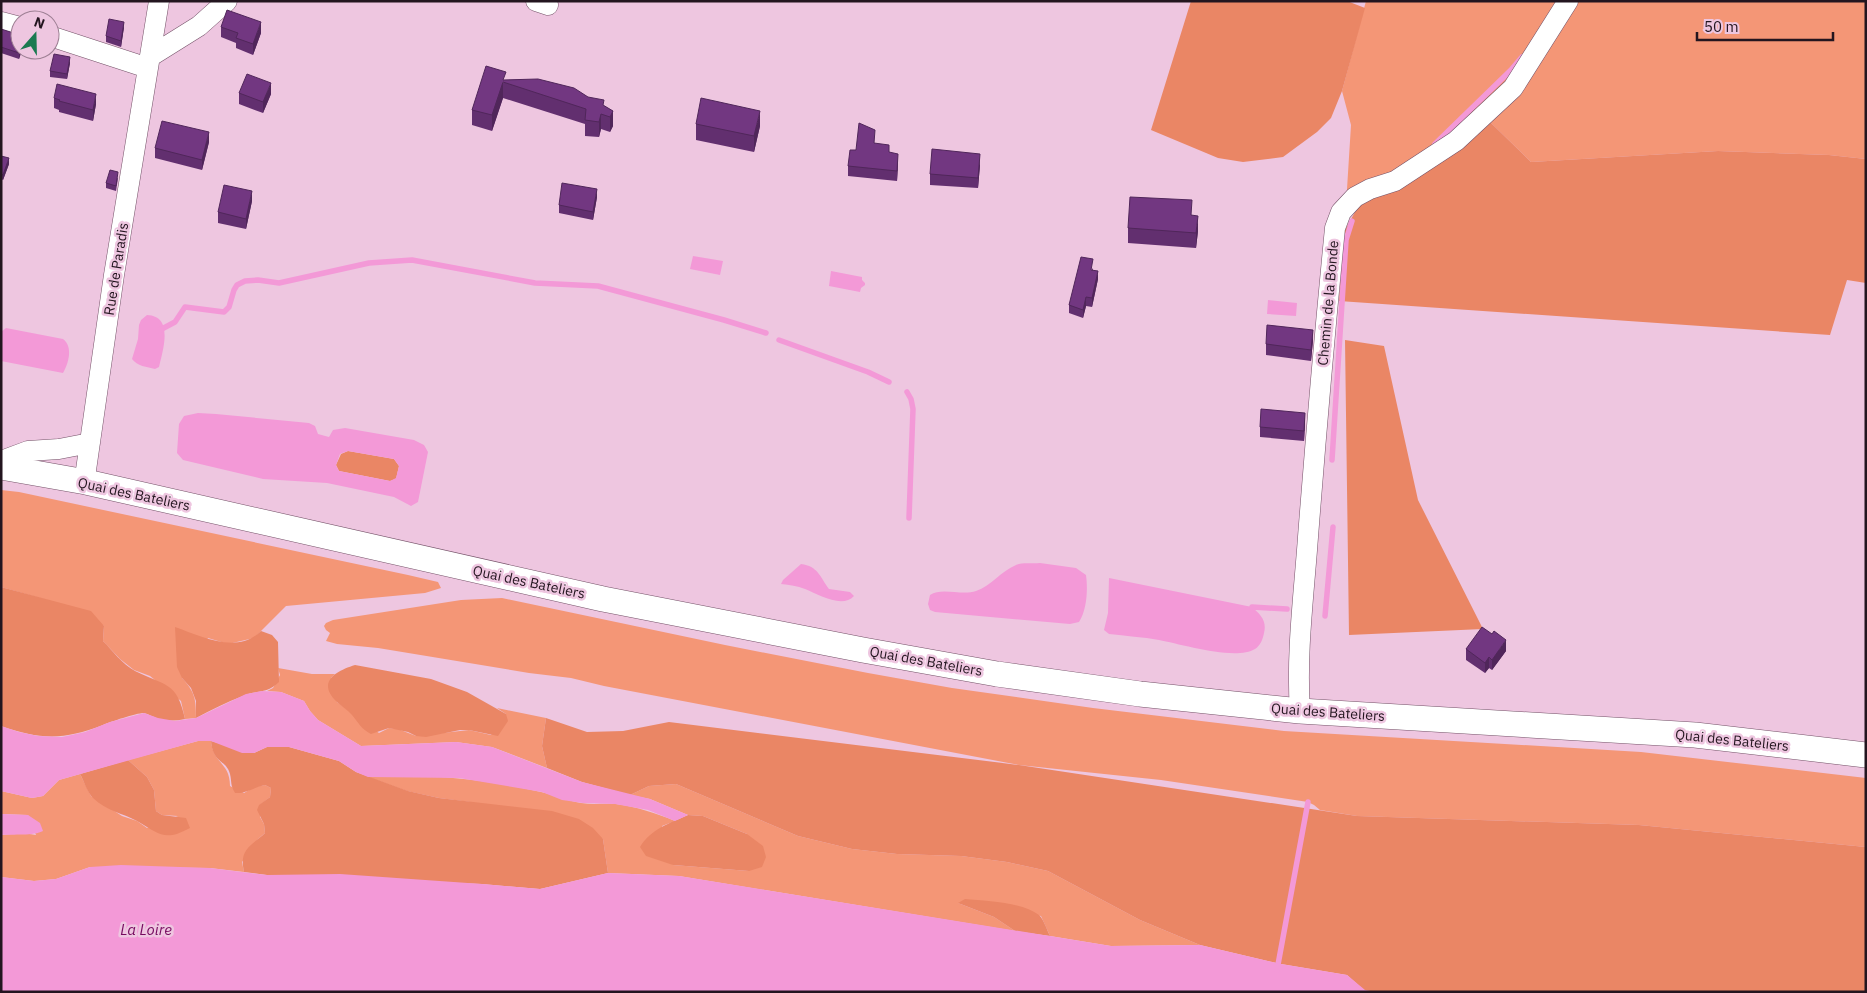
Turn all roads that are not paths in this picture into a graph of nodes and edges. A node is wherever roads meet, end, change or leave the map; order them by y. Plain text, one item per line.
1 (159, 1) edge
2 (227, 1) edge
3 (1568, 1) edge
4 (60, 39) edge
5 (150, 62) junction
6 (90, 442) junction
7 (1, 461) edge
8 (1, 467) edge
9 (86, 482) junction
10 (1300, 710) junction
11 (1866, 755) edge

1 - 5 street, Rue de Paradis
2 - 5 street
3 - 10 street, Chemin de la Bonde
4 - 5 street
5 - 6 street, Rue de Paradis
6 - 7 street
6 - 9 street, Rue de Paradis
8 - 9 main road, Quai des Bateliers
9 - 10 main road, Quai des Bateliers
10 - 11 main road, Quai des Bateliers

